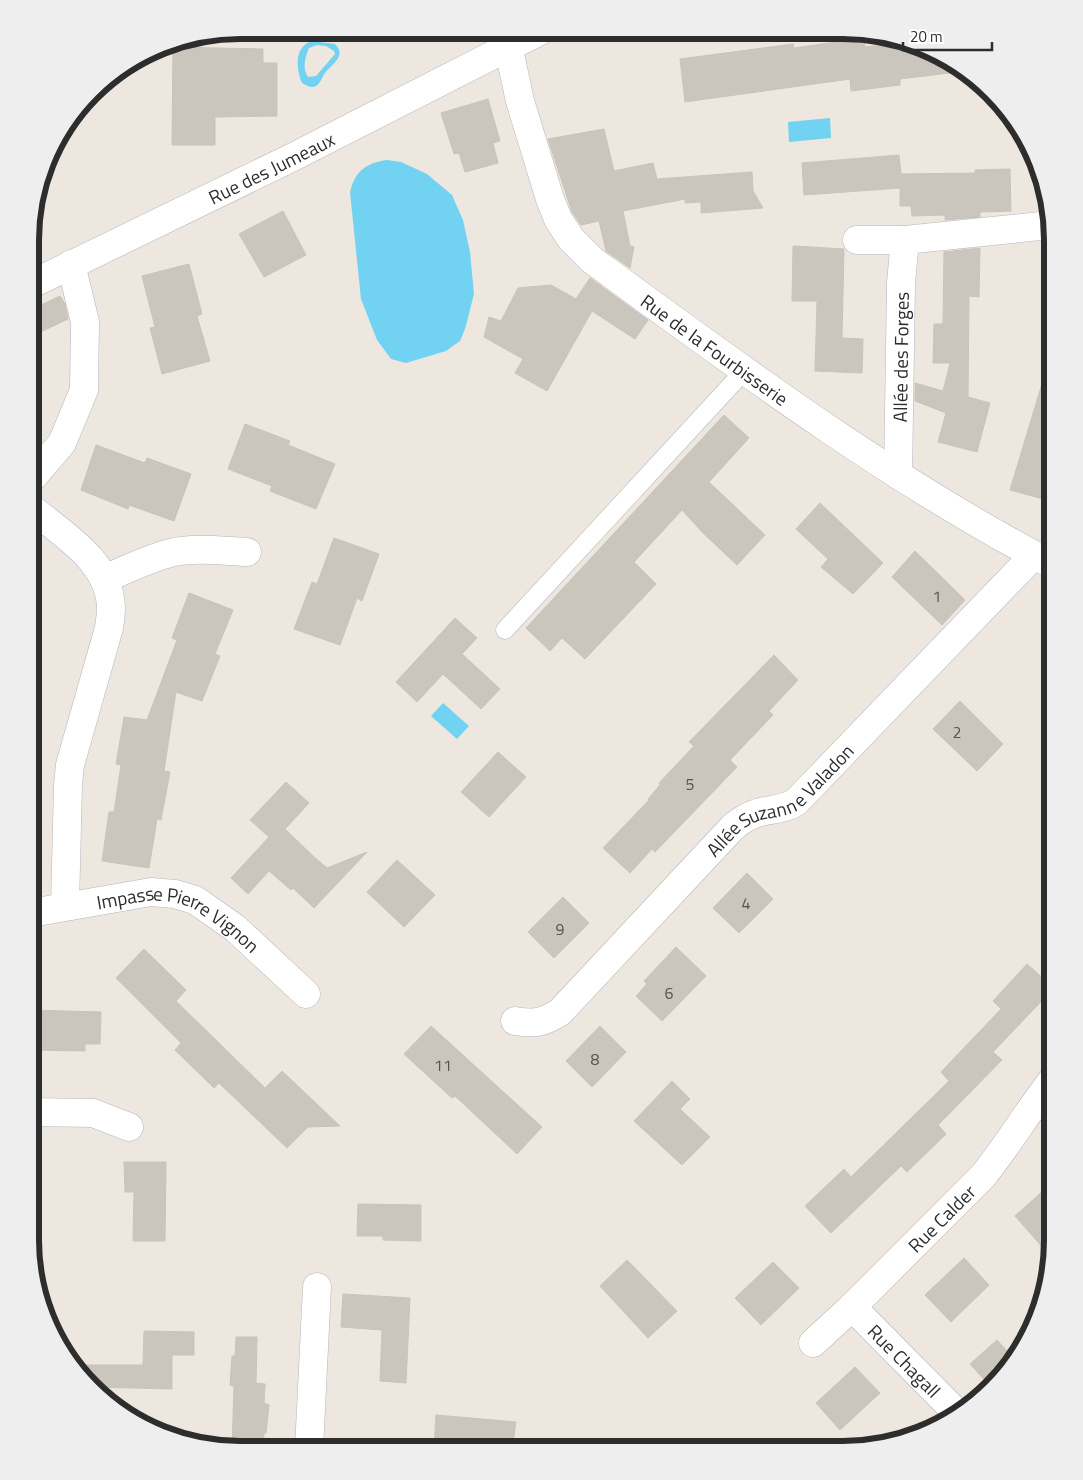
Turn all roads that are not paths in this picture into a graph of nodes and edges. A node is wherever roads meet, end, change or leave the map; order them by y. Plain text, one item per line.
1 (507, 39) edge
2 (1044, 226) edge
3 (857, 240) dead end
4 (905, 240) junction
5 (71, 264) junction
6 (39, 280) edge
7 (745, 370) junction
8 (39, 469) edge
9 (898, 476) junction
10 (39, 514) edge
11 (247, 552) dead end
12 (1043, 560) edge
13 (104, 579) junction
14 (505, 630) dead end
15 (65, 906) junction
16 (39, 911) edge
17 (306, 994) dead end
18 (515, 1021) dead end
19 (1044, 1091) edge
20 (39, 1112) edge
21 (129, 1127) dead end
22 (317, 1288) dead end
23 (852, 1306) junction
24 (812, 1342) dead end
25 (953, 1409) edge
26 (309, 1441) edge

1 - 5 street, Rue des Jumeaux
1 - 7 street, Rue de la Fourbisserie
2 - 4 street
3 - 4 street
4 - 9 street, Allée des Forges
5 - 6 street, Rue des Jumeaux
5 - 8 street
7 - 9 street, Rue de la Fourbisserie
7 - 14 lane
9 - 12 street, Rue de la Fourbisserie
10 - 13 street
11 - 13 street
12 - 18 street, Allée Suzanne Valadon
13 - 15 street
15 - 16 street, Impasse Pierre Vignon
15 - 17 street, Impasse Pierre Vignon
19 - 23 street, Rue Calder
20 - 21 street
22 - 26 street
23 - 24 street, Rue Calder
23 - 25 street, Rue Chagall

